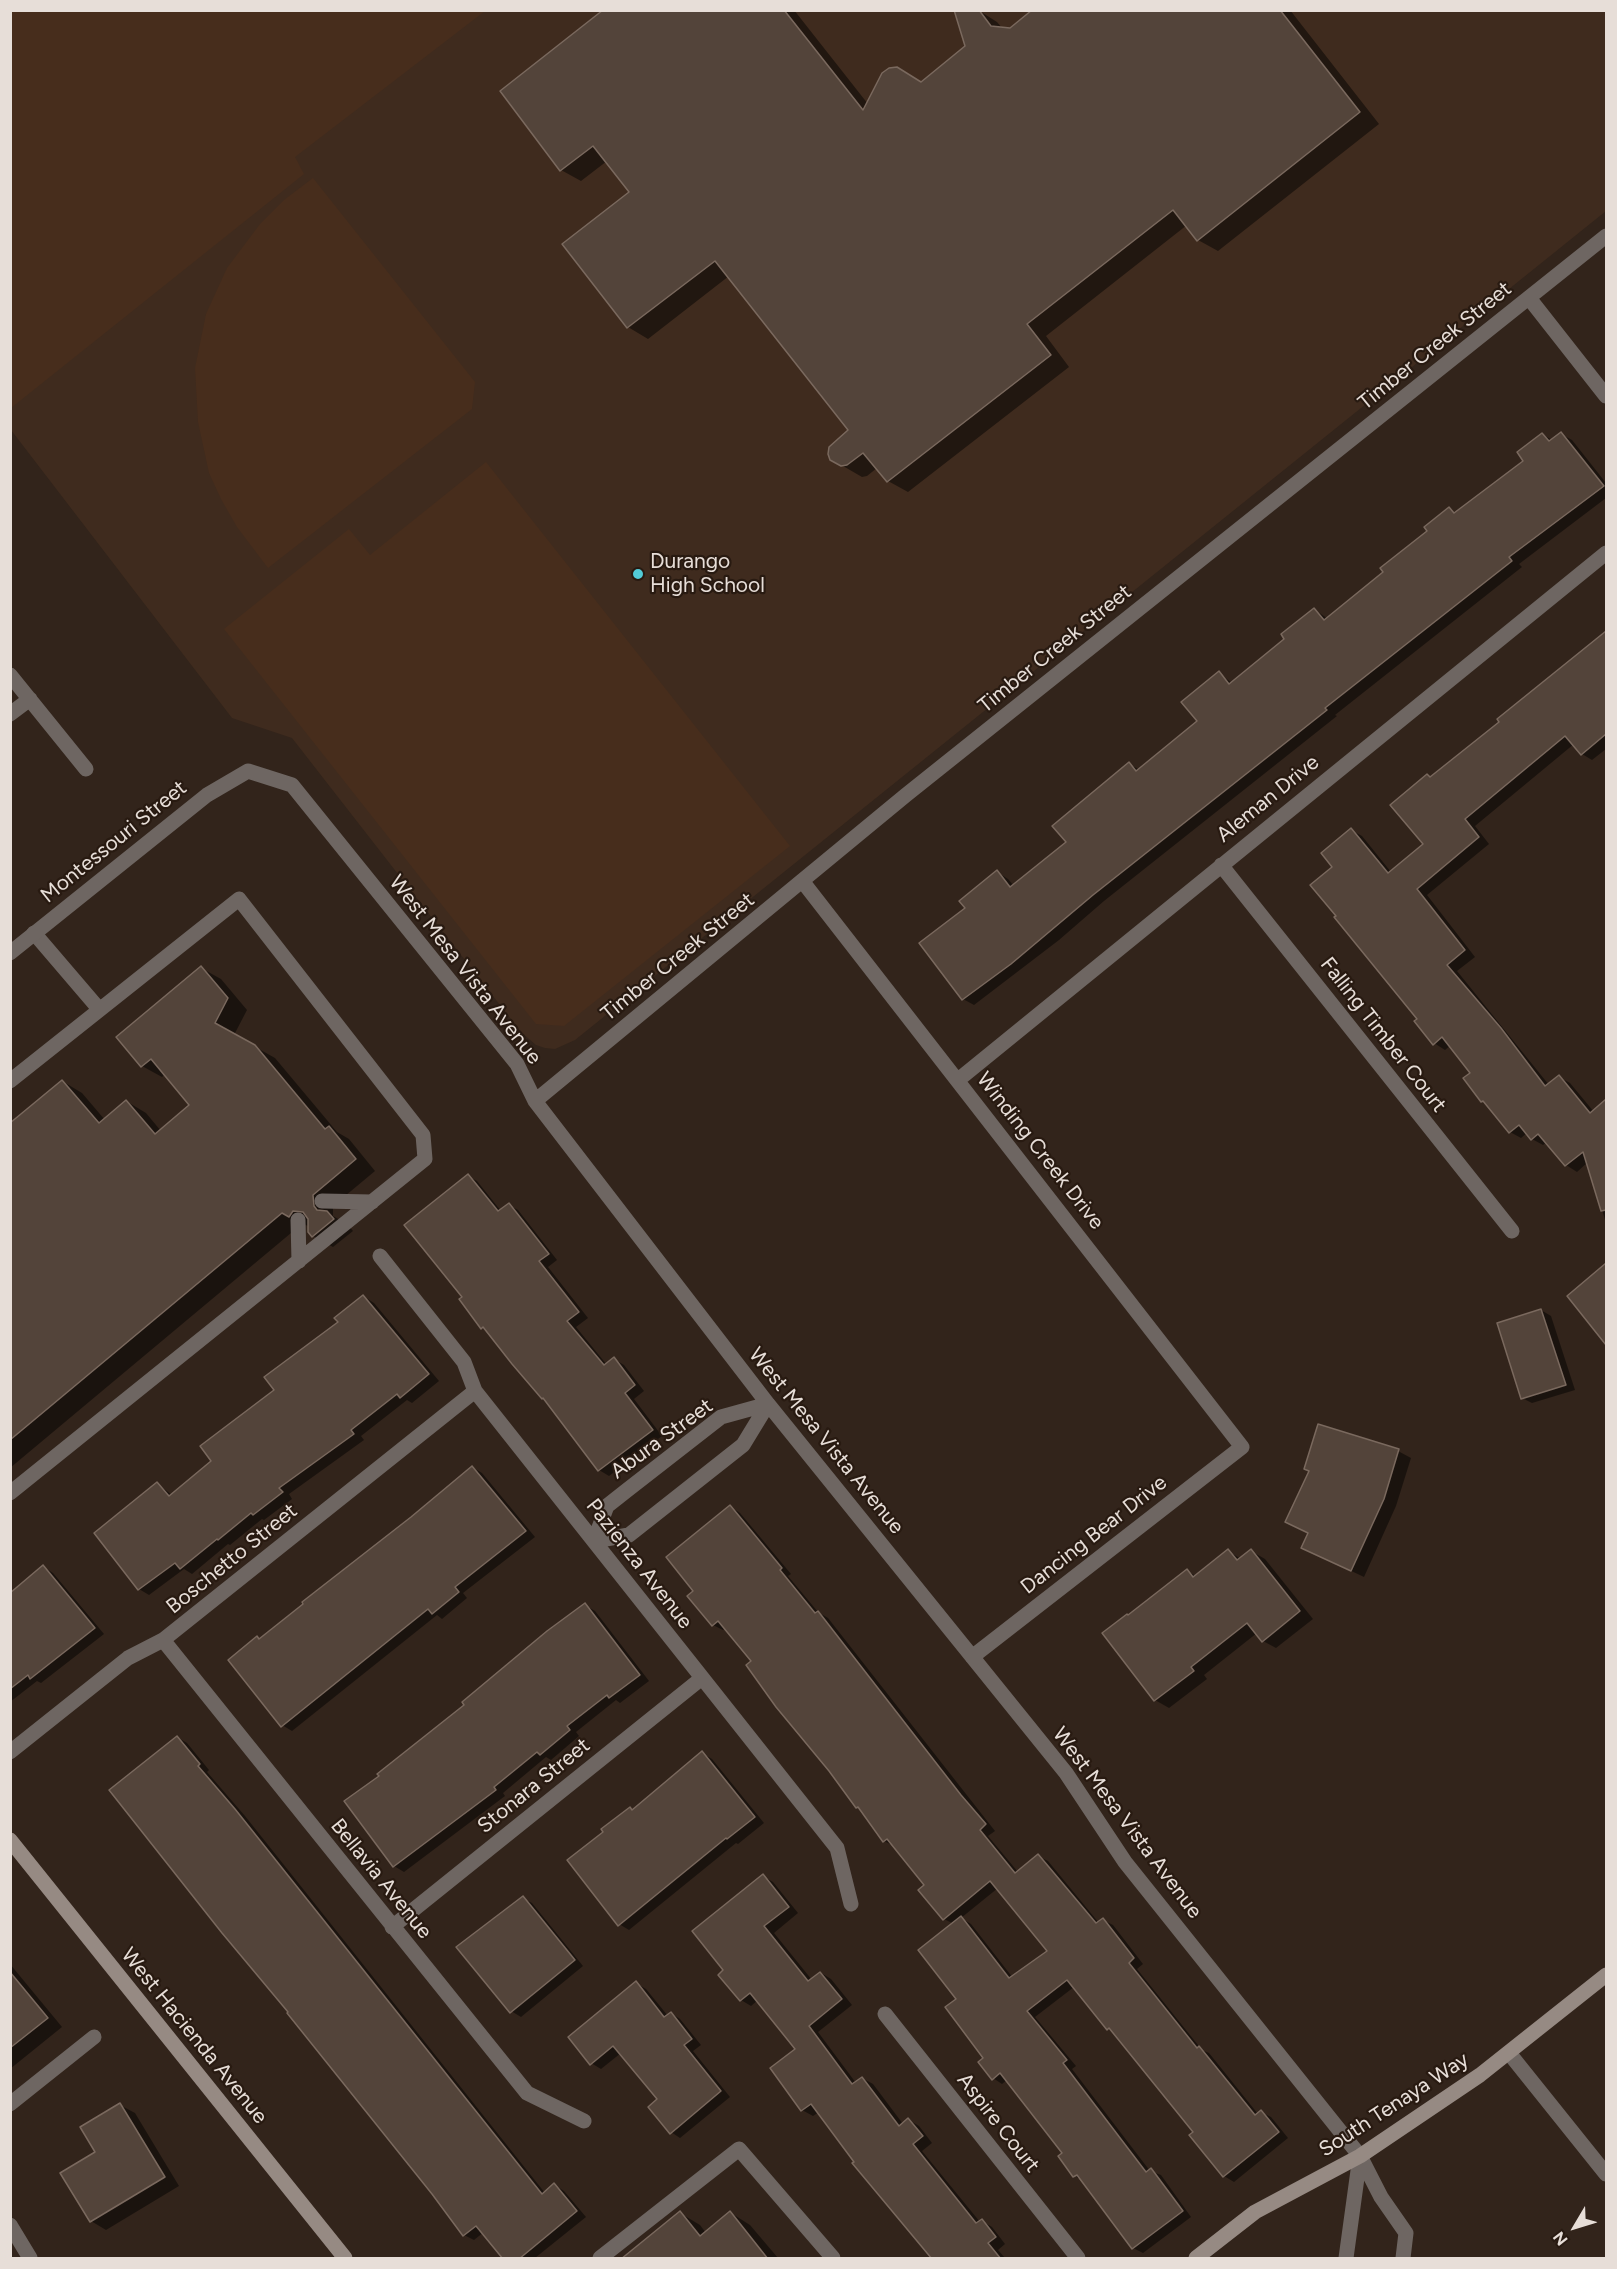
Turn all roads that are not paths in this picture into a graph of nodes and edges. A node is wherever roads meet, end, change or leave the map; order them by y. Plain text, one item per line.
1 (1606, 236) edge
2 (1529, 298) junction
3 (1606, 396) edge
4 (1606, 553) edge
5 (10, 675) edge
6 (30, 699) junction
7 (10, 714) edge
8 (86, 769) dead end
9 (248, 771) joint
10 (1221, 865) junction
11 (802, 882) junction
12 (34, 933) junction
13 (10, 953) edge
14 (99, 1010) junction
15 (958, 1080) junction
16 (10, 1081) edge
17 (535, 1101) junction
18 (322, 1201) dead end
19 (372, 1202) junction
20 (298, 1220) dead end
21 (1512, 1231) dead end
22 (380, 1256) dead end
23 (299, 1261) junction
24 (475, 1391) junction
25 (768, 1404) junction
26 (1242, 1447) joint
27 (10, 1493) edge
28 (594, 1541) junction
29 (163, 1641) junction
30 (972, 1657) junction
31 (702, 1678) junction
32 (10, 1752) edge
33 (10, 1840) edge
34 (851, 1904) dead end
35 (392, 1927) junction
36 (1606, 1975) edge
37 (885, 2014) dead end
38 (94, 2037) dead end
39 (1509, 2053) junction
40 (10, 2104) edge
41 (584, 2121) dead end
42 (1360, 2156) junction
43 (1606, 2174) edge
44 (10, 2225) edge
45 (30, 2259) edge
46 (345, 2259) edge
47 (600, 2259) edge
48 (833, 2259) edge
49 (1078, 2259) edge
50 (1196, 2259) edge
51 (1346, 2259) edge
52 (1403, 2259) edge

1 - 2 street, Timber Creek Street
2 - 3 street
2 - 11 street, Timber Creek Street
4 - 10 street, Aleman Drive
5 - 6 street
6 - 7 street
6 - 8 street
9 - 12 street, Montessouri Street
9 - 17 street, West Mesa Vista Avenue
10 - 15 street, Aleman Drive
10 - 21 street, Falling Timber Court
11 - 15 street, Winding Creek Drive
11 - 17 street, Timber Creek Street
12 - 13 street, Montessouri Street
12 - 14 street
14 - 16 street
14 - 19 street
15 - 26 street, Winding Creek Drive
17 - 25 street, West Mesa Vista Avenue
18 - 19 street
19 - 23 street
20 - 23 street
22 - 24 street, Pazienza Avenue
23 - 27 street
24 - 28 street, Pazienza Avenue
24 - 29 street, Boschetto Street
25 - 28 street
25 - 28 street, Abura Street
25 - 30 street, West Mesa Vista Avenue
26 - 30 street, Dancing Bear Drive
28 - 31 street, Pazienza Avenue
29 - 32 street, Boschetto Street
29 - 35 street, Bellavia Avenue
30 - 42 street, West Mesa Vista Avenue
31 - 34 street, Pazienza Avenue
31 - 35 street, Stonara Street
33 - 46 main road, West Hacienda Avenue
35 - 41 street, Bellavia Avenue
36 - 39 main road, South Tenaya Way
37 - 49 street, Aspire Court
38 - 40 street
39 - 42 main road, South Tenaya Way
39 - 43 street
42 - 50 main road, South Tenaya Way
42 - 51 street
42 - 52 street, West Mesa Vista Avenue
44 - 45 street
47 - 48 street

